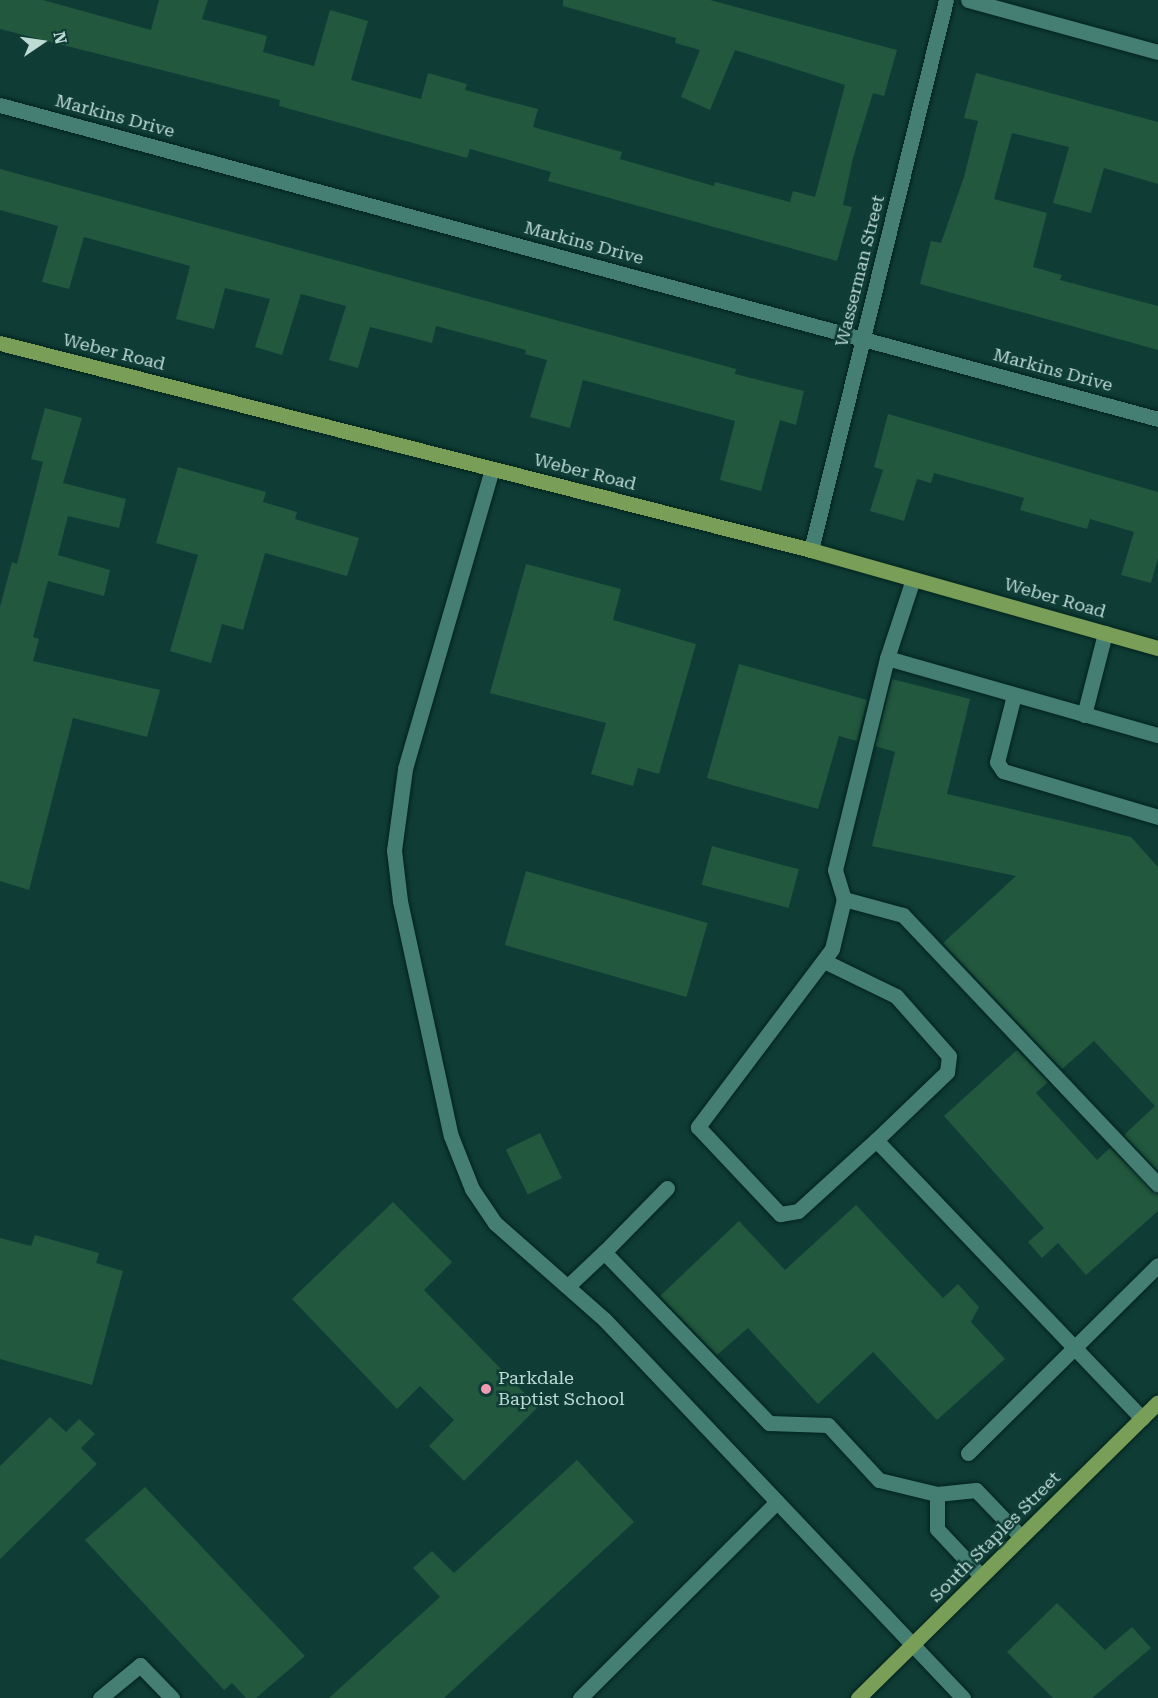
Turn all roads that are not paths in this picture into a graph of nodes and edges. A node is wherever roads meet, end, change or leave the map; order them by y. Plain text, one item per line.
1 (946, 0) edge
2 (968, 0) edge
3 (1158, 52) edge
4 (0, 105) edge
5 (864, 339) junction
6 (1, 346) edge
7 (1158, 419) edge
8 (492, 469) junction
9 (811, 550) junction
10 (913, 579) junction
11 (1105, 633) junction
12 (1158, 648) edge
13 (887, 658) junction
14 (1014, 695) junction
15 (1084, 715) junction
16 (1158, 735) edge
17 (1158, 817) edge
18 (844, 899) junction
19 (824, 961) junction
20 (876, 1140) junction
21 (1158, 1185) edge
22 (667, 1188) dead end
23 (604, 1252) junction
24 (1158, 1265) edge
25 (568, 1286) junction
26 (1074, 1348) junction
27 (1158, 1402) edge
28 (1142, 1418) junction
29 (968, 1453) dead end
30 (937, 1494) junction
31 (777, 1502) junction
32 (1021, 1538) junction
33 (981, 1576) junction
34 (913, 1645) junction
35 (100, 1698) edge
36 (172, 1698) edge
37 (580, 1698) edge
38 (858, 1698) edge
39 (963, 1698) edge

1 - 5 street, Wasserman Street
2 - 3 street
4 - 5 street, Markins Drive
5 - 7 street, Markins Drive
5 - 9 street, Wasserman Street
6 - 8 main road, Weber Road
8 - 9 main road, Weber Road
8 - 25 street
9 - 10 main road, Weber Road
10 - 11 main road, Weber Road
10 - 13 street
11 - 12 main road, Weber Road
11 - 15 street
13 - 14 street
13 - 18 street
14 - 15 street
14 - 17 street
15 - 16 street
18 - 19 street
18 - 21 street
19 - 20 street
19 - 20 street
20 - 26 street
22 - 23 street
23 - 25 street
23 - 30 street
24 - 26 street
25 - 31 street
26 - 28 street
26 - 29 street
27 - 28 main road, South Staples Street
28 - 32 main road, South Staples Street
30 - 32 street
30 - 33 street
31 - 34 street
31 - 37 street
32 - 33 main road, South Staples Street
33 - 34 main road, South Staples Street
34 - 38 main road, South Staples Street
34 - 39 street
35 - 36 street

